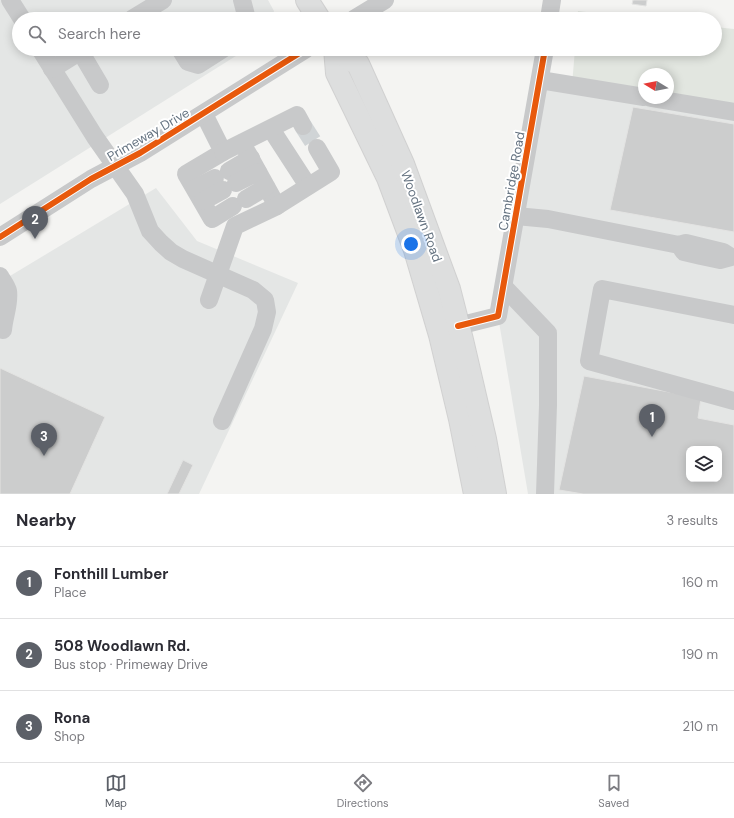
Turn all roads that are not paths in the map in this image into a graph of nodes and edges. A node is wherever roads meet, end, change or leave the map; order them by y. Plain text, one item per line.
1 (10, 0) edge
2 (242, 0) edge
3 (307, 0) edge
4 (385, 0) edge
5 (552, 0) edge
6 (159, 8) edge
7 (18, 12) edge
8 (149, 12) edge
9 (245, 12) edge
10 (315, 12) edge
11 (365, 12) edge
12 (550, 12) edge
13 (44, 56) edge
14 (72, 56) edge
15 (85, 56) edge
16 (184, 56) edge
17 (212, 56) edge
18 (295, 56) edge
19 (336, 56) edge
20 (345, 56) edge
21 (543, 56) edge
22 (52, 68) junction
23 (540, 80) junction
24 (100, 84) dead end
25 (638, 96) edge
26 (674, 102) edge
27 (734, 112) edge
28 (204, 114) junction
29 (300, 120) dead end
30 (271, 129) junction
31 (317, 148) tunnel mouth
32 (223, 152) junction
33 (250, 158) junction
34 (116, 166) junction
35 (308, 186) junction
36 (266, 187) junction
37 (199, 195) junction
38 (277, 206) junction
39 (516, 216) junction
40 (212, 219) junction
41 (235, 226) junction
42 (0, 237) edge
43 (733, 257) edge
44 (219, 275) junction
45 (0, 276) edge
46 (504, 287) junction
47 (209, 300) dead end
48 (734, 315) edge
49 (458, 326) junction
50 (3, 330) dead end
51 (734, 401) edge
52 (222, 421) dead end
53 (475, 494) edge
54 (495, 494) edge
55 (545, 494) edge

1 - 7 street
2 - 9 street
3 - 10 main road
4 - 11 street
5 - 12 street
6 - 8 street
13 - 22 street
14 - 22 street
15 - 24 street
16 - 17 street
18 - 28 street, Primeway Drive
19 - 53 main road, Woodlawn Road
20 - 49 main road, Woodlawn Road
21 - 23 street, Cambridge Road
22 - 34 street
23 - 25 street
23 - 39 street, Cambridge Road
26 - 27 street
28 - 32 street
28 - 34 street, Primeway Drive
29 - 30 street
30 - 33 street
30 - 35 street
31 - 35 street
32 - 33 street
32 - 37 street
33 - 36 street
33 - 37 street
34 - 42 street, Primeway Drive
34 - 44 street
35 - 38 street
36 - 38 street
36 - 40 street
37 - 40 street
38 - 41 street
39 - 43 street
39 - 46 street, Cambridge Road
40 - 41 street
41 - 44 street
44 - 47 street
44 - 52 street
45 - 50 street
46 - 49 street, Cambridge Road
46 - 55 street
48 - 51 street
49 - 54 main road, Woodlawn Road

